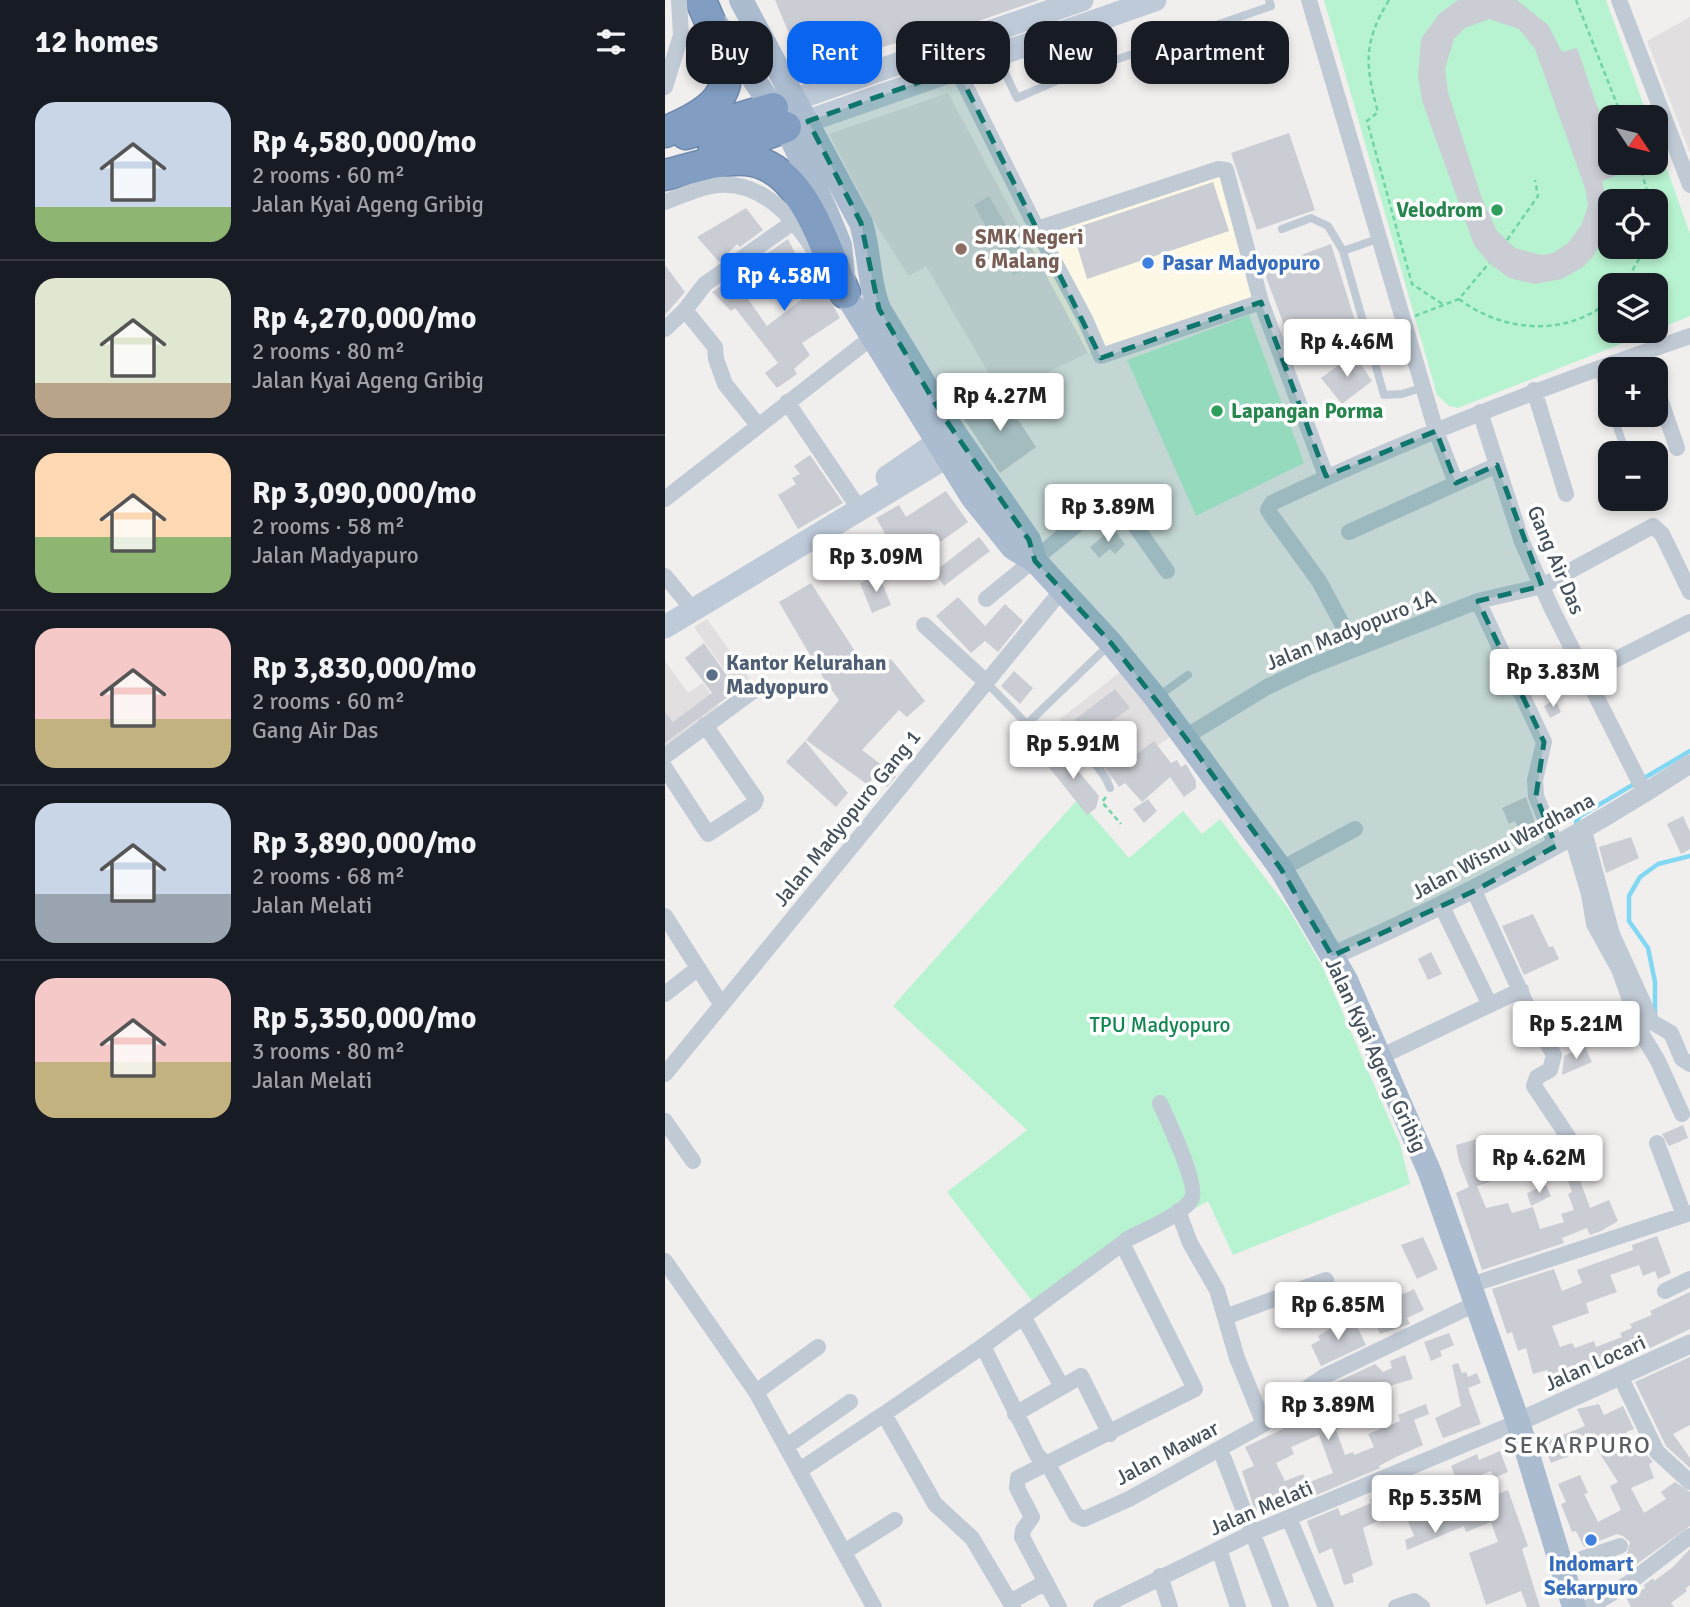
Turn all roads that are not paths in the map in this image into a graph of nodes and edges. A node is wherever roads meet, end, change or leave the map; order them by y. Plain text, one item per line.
1 (741, 0) edge
2 (1154, 0) edge
3 (1269, 0) edge
4 (1309, 0) edge
5 (1619, 0) edge
6 (694, 1) edge
7 (1076, 1) edge
8 (1044, 13) junction
9 (1047, 21) edge
10 (1093, 21) edge
11 (1010, 83) edge
12 (902, 84) edge
13 (964, 84) edge
14 (665, 87) edge
15 (791, 114) junction
16 (665, 132) edge
17 (665, 139) edge
18 (665, 172) edge
19 (1690, 185) edge
20 (665, 202) edge
21 (795, 221) junction
22 (1037, 229) junction
23 (1282, 229) dead end
24 (1381, 238) junction
25 (1351, 249) junction
26 (845, 293) junction
27 (1261, 302) junction
28 (685, 310) junction
29 (665, 329) edge
30 (1690, 336) edge
31 (871, 338) junction
32 (1645, 352) junction
33 (1647, 357) edge
34 (1597, 368) junction
35 (1598, 371) edge
36 (1424, 387) junction
37 (1534, 390) junction
38 (787, 402) junction
39 (1480, 412) junction
40 (1668, 422) edge
41 (757, 424) junction
42 (1436, 431) junction
43 (950, 445) junction
44 (1677, 448) dead end
45 (1497, 465) junction
46 (1326, 476) junction
47 (1456, 484) junction
48 (1566, 494) dead end
49 (665, 499) edge
50 (866, 506) junction
51 (1349, 532) dead end
52 (1035, 561) junction
53 (1167, 571) dead end
54 (665, 576) edge
55 (1542, 586) junction
56 (1062, 590) junction
57 (1690, 592) edge
58 (986, 598) dead end
59 (1478, 601) junction
60 (692, 610) junction
61 (1690, 622) edge
62 (924, 625) dead end
63 (665, 627) edge
64 (1111, 642) junction
65 (1355, 648) junction
66 (1188, 675) dead end
67 (1585, 676) junction
68 (985, 681) junction
69 (757, 688) dead end
70 (1160, 695) junction
71 (705, 726) junction
72 (1031, 726) junction
73 (1185, 737) junction
74 (1021, 741) dead end
75 (665, 756) edge
76 (1690, 764) edge
77 (665, 768) edge
78 (1642, 784) junction
79 (1110, 788) road end
80 (1355, 829) dead end
81 (1574, 836) junction
82 (1281, 869) junction
83 (1475, 891) junction
84 (1595, 892) junction
85 (1442, 907) junction
86 (665, 916) edge
87 (1332, 956) junction
88 (697, 969) junction
89 (1521, 990) junction
90 (665, 994) edge
91 (721, 1004) junction
92 (1490, 1005) junction
93 (1650, 1027) junction
94 (1382, 1056) junction
95 (1690, 1064) edge
96 (665, 1074) edge
97 (1160, 1103) dead end
98 (1682, 1114) dead end
99 (665, 1121) edge
100 (1657, 1143) dead end
101 (1579, 1153) dead end
102 (693, 1161) dead end
103 (1178, 1211) junction
104 (1687, 1214) edge
105 (1123, 1243) junction
106 (665, 1261) edge
107 (1690, 1279) edge
108 (1326, 1280) dead end
109 (1665, 1291) dead end
110 (1474, 1294) junction
111 (1023, 1316) junction
112 (1225, 1317) junction
113 (1690, 1344) edge
114 (818, 1347) dead end
115 (984, 1347) junction
116 (1621, 1378) junction
117 (1062, 1387) junction
118 (756, 1392) junction
119 (850, 1402) dead end
120 (884, 1414) junction
121 (1015, 1414) junction
122 (1518, 1422) junction
123 (1264, 1424) junction
124 (1110, 1434) junction
125 (787, 1446) junction
126 (1220, 1449) junction
127 (1045, 1464) junction
128 (800, 1470) junction
129 (1690, 1482) edge
130 (1289, 1518) junction
131 (895, 1520) dead end
132 (1252, 1533) junction
133 (1690, 1536) edge
134 (1620, 1546) dead end
135 (1219, 1549) junction
136 (844, 1552) junction
137 (1563, 1565) junction
138 (1160, 1576) junction
139 (1046, 1582) junction
140 (1012, 1604) edge
141 (1111, 1605) edge
142 (874, 1607) edge
143 (1059, 1607) edge
144 (1170, 1607) edge
145 (1238, 1607) edge
146 (1281, 1607) edge
147 (1326, 1607) edge
148 (1396, 1607) edge
149 (1422, 1607) edge
150 (1574, 1607) edge
151 (1589, 1607) edge

1 - 15 main road
2 - 10 main road
3 - 11 lane
4 - 24 street
5 - 19 street
6 - 14 street
6 - 15 main road
6 - 16 highway
7 - 8 main road
8 - 9 main road
8 - 15 main road
12 - 15 main road
13 - 22 street
15 - 17 highway
15 - 18 highway
15 - 26 main road, Jalan Kyai Ageng Gribig
15 - 43 main road, Jalan Kyai Ageng Gribig
18 - 26 highway
20 - 21 street
21 - 26 street
21 - 28 street
22 - 27 street
22 - 27 street
23 - 25 lane
24 - 25 lane
24 - 36 street
25 - 36 lane
26 - 31 main road, Jalan Kyai Ageng Gribig
27 - 46 street
28 - 29 street
28 - 41 street
30 - 32 street
31 - 38 street
31 - 43 main road, Jalan Kyai Ageng Gribig
32 - 33 street
32 - 34 street
34 - 35 lane
34 - 37 street
36 - 42 street
37 - 39 street
37 - 48 street
38 - 41 street
38 - 50 street
39 - 42 street
39 - 45 street, Gang Air Das
40 - 44 street
41 - 49 street
42 - 46 street
42 - 47 street
43 - 50 main road
43 - 52 main road, Jalan Kyai Ageng Gribig
45 - 47 street
45 - 55 street, Gang Air Das
46 - 65 street
47 - 51 street
50 - 60 main road
52 - 53 street
52 - 56 main road, Jalan Kyai Ageng Gribig
52 - 58 street
54 - 60 street
55 - 57 street, Jalan Madyopuro 1A
55 - 59 street, Jalan Madyopuro 1A
55 - 67 street, Gang Air Das
56 - 64 main road, Jalan Kyai Ageng Gribig
56 - 68 street, Jalan Madyopuro Gang 1
59 - 65 street, Jalan Madyopuro 1A
59 - 81 street
60 - 63 main road
61 - 67 street
62 - 68 street
64 - 70 main road, Jalan Kyai Ageng Gribig
64 - 72 lane
65 - 73 street, Jalan Madyopuro 1A
66 - 70 lane
67 - 78 street, Gang Air Das
68 - 72 lane
68 - 91 street, Jalan Madyopuro Gang 1
69 - 71 street
70 - 73 main road, Jalan Kyai Ageng Gribig
71 - 75 street
71 - 77 street
72 - 74 lane
72 - 79 lane
73 - 82 main road, Jalan Kyai Ageng Gribig
76 - 78 street, Jalan Wisnu Wardhana
78 - 81 street, Jalan Wisnu Wardhana
80 - 82 street
81 - 83 street, Jalan Wisnu Wardhana
81 - 84 street
82 - 87 main road, Jalan Kyai Ageng Gribig
83 - 85 street, Jalan Wisnu Wardhana
83 - 89 street
84 - 93 street
84 - 93 street
85 - 87 street, Jalan Wisnu Wardhana
85 - 92 street
86 - 88 street
87 - 94 main road, Jalan Kyai Ageng Gribig
88 - 90 street
88 - 91 street
89 - 92 street
89 - 101 street
91 - 96 street, Jalan Madyopuro Gang 1
92 - 94 street
93 - 95 street
93 - 98 street
94 - 110 main road, Jalan Kyai Ageng Gribig
97 - 103 street
99 - 102 street
100 - 104 street
103 - 105 street
103 - 112 street
104 - 110 street, Jalan Mawar
105 - 111 street
105 - 124 street
106 - 118 street
107 - 109 street
108 - 112 street
110 - 122 main road, Jalan Kyai Ageng Gribig
110 - 123 street, Jalan Mawar
111 - 115 street
111 - 117 street
112 - 123 street
113 - 116 street, Jalan Locari
114 - 118 street
115 - 120 street
115 - 121 street, Jalan Mawar
116 - 122 street, Jalan Locari
116 - 129 street
117 - 121 street
117 - 124 street
118 - 125 street
119 - 125 street
120 - 128 street
120 - 140 street
121 - 127 street, Jalan Mawar
122 - 130 street, Jalan Melati
122 - 137 main road, Jalan Kyai Ageng Gribig
123 - 126 street, Jalan Mawar
124 - 127 street
125 - 128 street
126 - 127 street, Jalan Mawar
126 - 132 street
127 - 139 street
128 - 136 street
130 - 132 street, Jalan Melati
130 - 147 street
131 - 136 street
132 - 135 street, Jalan Melati
132 - 146 street
133 - 151 street
134 - 137 street
135 - 138 street, Jalan Melati
135 - 145 street
136 - 142 street
137 - 150 main road, Jalan Kyai Ageng Gribig
138 - 141 street, Jalan Melati
138 - 144 street
139 - 140 street
139 - 143 street
148 - 149 street

